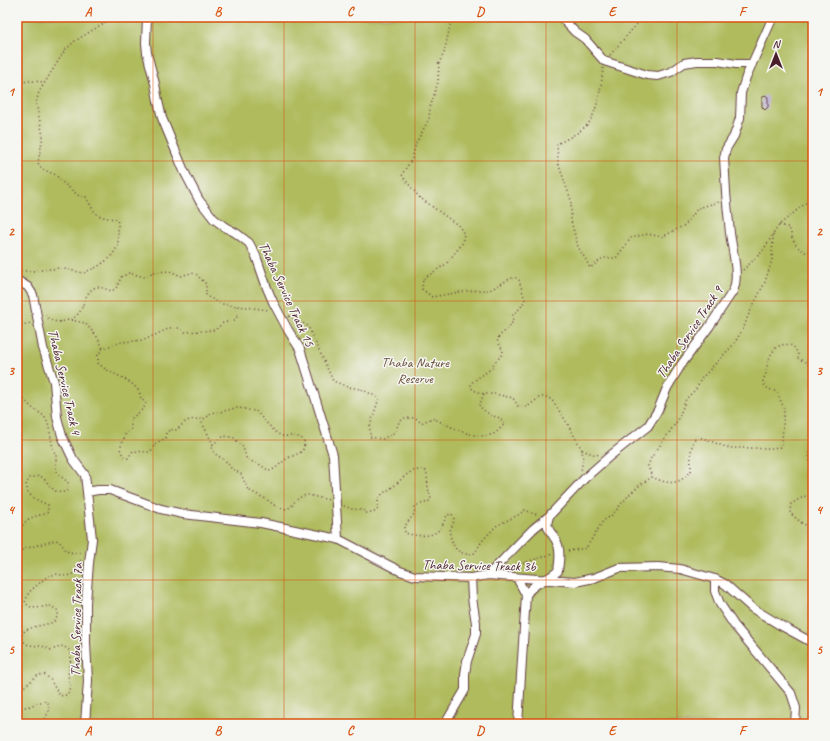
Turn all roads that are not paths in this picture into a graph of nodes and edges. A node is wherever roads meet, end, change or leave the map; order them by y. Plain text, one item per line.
1 (147, 17) edge
2 (561, 17) edge
3 (773, 17) edge
4 (752, 64) junction
5 (17, 280) edge
6 (87, 492) junction
7 (549, 516) junction
8 (338, 539) junction
9 (488, 575) junction
10 (471, 578) junction
11 (517, 578) junction
12 (547, 580) junction
13 (715, 580) junction
14 (526, 595) junction
15 (813, 642) edge
16 (85, 724) edge
17 (445, 724) edge
18 (518, 724) edge
19 (795, 724) edge

1 - 8 street, Thaba Service Track 15
2 - 4 street
3 - 4 street, Thaba Service Track 9
4 - 7 street, Thaba Service Track 9
5 - 6 street, Thaba Service Track 4
6 - 8 street, Thaba Service Track 3b
6 - 16 street, Thaba Service Track 7a
7 - 9 street, Thaba Service Track 9
7 - 12 street
8 - 10 street, Thaba Service Track 3b
9 - 10 street, Thaba Service Track 3b
9 - 11 street, Thaba Service Track 3b
10 - 17 street
11 - 12 street, Thaba Service Track 3b
11 - 14 street
12 - 13 street, Thaba Service Track 3b
12 - 14 street
13 - 15 street, Thaba Service Track 3b
13 - 19 street
14 - 18 street

